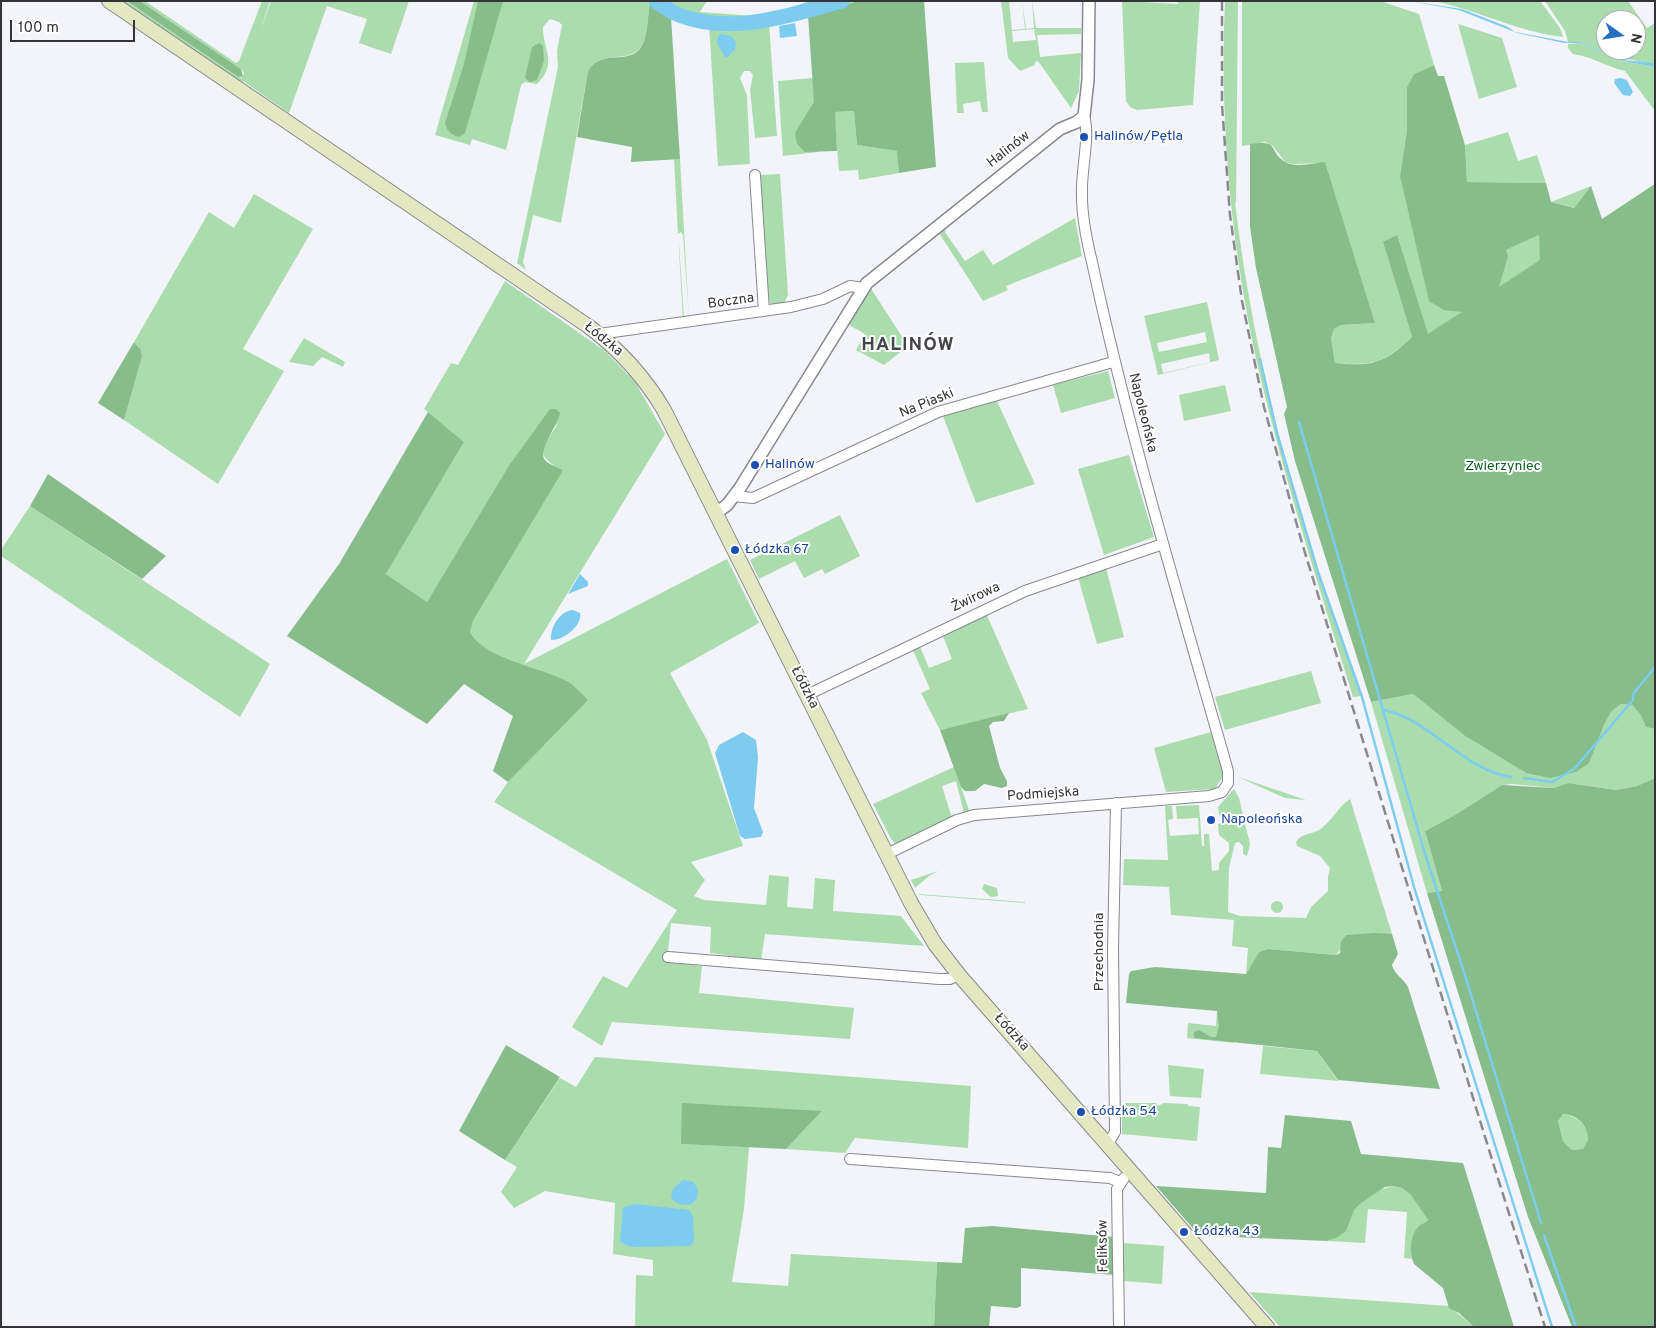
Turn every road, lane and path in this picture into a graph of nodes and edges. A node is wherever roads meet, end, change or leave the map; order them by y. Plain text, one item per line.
1 (109, 1) edge
2 (1089, 1) edge
3 (1084, 116) junction
4 (1074, 124) junction
5 (1084, 137) junction
6 (755, 175) dead end
7 (863, 288) junction
8 (764, 311) junction
9 (599, 334) junction
10 (1113, 362) junction
11 (737, 492) junction
12 (716, 513) junction
13 (1163, 544) junction
14 (807, 695) junction
15 (1209, 796) joint
16 (1116, 803) junction
17 (887, 854) junction
18 (668, 957) dead end
19 (959, 975) junction
20 (1108, 1144) junction
21 (850, 1159) dead end
22 (1131, 1170) junction
23 (1120, 1182) junction
24 (1119, 1327) edge
25 (1267, 1327) edge

1 - 9 main road, Łódzka
2 - 3 street, Napoleońska
3 - 4 street, Halinów
3 - 5 street, Napoleońska
4 - 5 street
4 - 7 street, Halinów
5 - 10 street, Napoleońska
6 - 8 street
7 - 8 street, Boczna
7 - 11 street, Halinów
8 - 9 street, Boczna
9 - 12 main road, Łódzka
10 - 11 street, Na Piaski
10 - 13 street, Napoleońska
11 - 12 street, Halinów
12 - 14 main road, Łódzka
13 - 14 street, Żwirowa
13 - 15 street, Napoleońska
14 - 17 main road, Łódzka
15 - 16 street, Podmiejska
16 - 17 street, Podmiejska
16 - 20 street, Przechodnia
17 - 19 main road, Łódzka
18 - 19 street
19 - 20 main road, Łódzka
20 - 22 main road, Łódzka
21 - 23 street
22 - 23 street
22 - 25 main road, Łódzka
23 - 24 street, Feliksów

